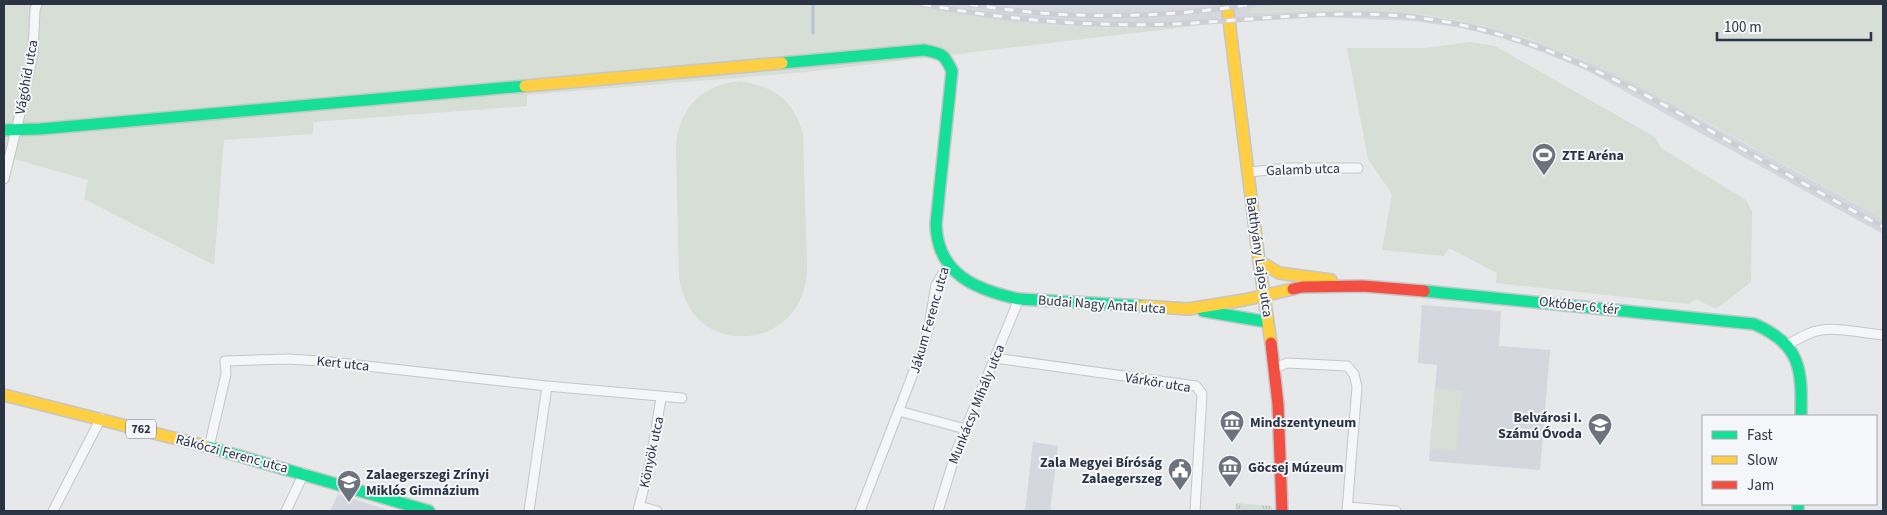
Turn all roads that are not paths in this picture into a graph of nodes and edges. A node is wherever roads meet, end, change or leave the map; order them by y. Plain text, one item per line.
1 (37, 4) edge
2 (1228, 4) edge
3 (4, 130) edge
4 (17, 130) junction
5 (1358, 168) dead end
6 (1249, 172) junction
7 (4, 179) edge
8 (1259, 261) junction
9 (948, 265) junction
10 (1362, 286) junction
11 (1264, 295) junction
12 (1019, 299) junction
13 (1188, 309) junction
14 (1268, 322) junction
15 (1883, 335) edge
16 (1787, 345) junction
17 (995, 358) junction
18 (1275, 368) junction
19 (547, 386) junction
20 (4, 395) edge
21 (661, 398) junction
22 (682, 398) dead end
23 (899, 411) junction
24 (1801, 415) edge
25 (101, 418) junction
26 (965, 429) junction
27 (209, 447) junction
28 (304, 473) junction
29 (639, 509) edge
30 (1348, 509) edge
31 (54, 511) edge
32 (286, 511) edge
33 (429, 511) edge
34 (529, 511) edge
35 (657, 511) edge
36 (860, 511) edge
37 (938, 511) edge
38 (1195, 511) edge
39 (1282, 511) edge
40 (1396, 511) edge

1 - 4 street, Vágóhíd utca
2 - 6 street, Batthyány Lajos utca
3 - 4 street
4 - 7 street, Vágóhíd utca
4 - 9 street, Jákum Ferenc utca
5 - 6 street, Galamb utca
6 - 8 street, Batthyány Lajos utca
8 - 10 street
8 - 11 street, Batthyány Lajos utca
9 - 12 street, Budai Nagy Antal utca
9 - 23 street, Jákum Ferenc utca
10 - 11 street, Október 6. tér
10 - 16 street, Október 6. tér
11 - 13 street, Budai Nagy Antal utca
11 - 14 street, Batthyány Lajos utca
12 - 13 street, Budai Nagy Antal utca
12 - 17 street, Munkácsy Mihály utca
13 - 14 street
14 - 18 street, Batthyány Lajos utca
15 - 16 street
16 - 24 street
17 - 26 street, Munkácsy Mihály utca
17 - 38 street, Várkör utca
18 - 30 street
18 - 39 street, Batthyány Lajos utca
19 - 21 street, Kert utca
19 - 27 street, Kert utca
19 - 34 street
20 - 25 street, Rákóczi Ferenc utca / 762
21 - 22 street, Kert utca
21 - 29 street, Könyök utca
23 - 26 street
23 - 36 street, Jákum Ferenc utca
25 - 27 street, Rákóczi Ferenc utca / 762
25 - 31 street
26 - 37 street, Munkácsy Mihály utca
27 - 28 street, Rákóczi Ferenc utca / 762
28 - 32 street
28 - 33 street, Rákóczi Ferenc utca / 762
29 - 35 street, Könyök utca
30 - 40 street

